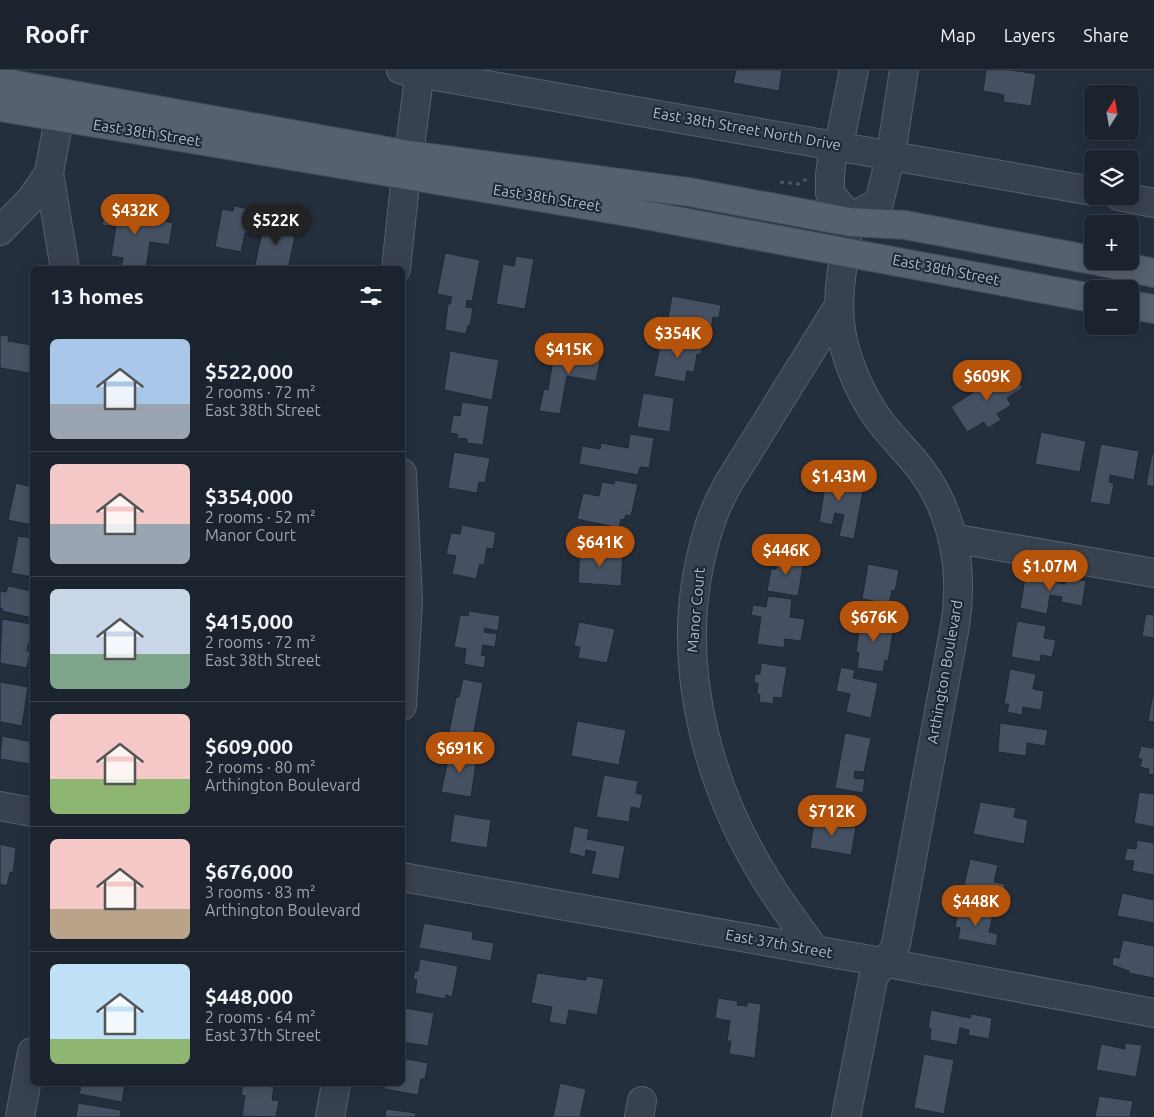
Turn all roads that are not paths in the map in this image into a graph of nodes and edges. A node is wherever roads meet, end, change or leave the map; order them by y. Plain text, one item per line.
1 (854, 70) edge
2 (904, 70) edge
3 (413, 71) edge
4 (0, 82) edge
5 (0, 107) edge
6 (59, 118) junction
7 (839, 145) junction
8 (891, 154) junction
9 (407, 165) junction
10 (49, 173) junction
11 (1084, 190) edge
12 (1139, 200) edge
13 (1154, 203) edge
14 (850, 220) junction
15 (0, 231) edge
16 (845, 251) junction
17 (1084, 259) edge
18 (64, 266) edge
19 (396, 266) edge
20 (1139, 270) edge
21 (1154, 273) edge
22 (1084, 296) edge
23 (1139, 306) edge
24 (838, 307) junction
25 (1154, 309) edge
26 (952, 538) junction
27 (405, 540) edge
28 (1154, 573) edge
29 (405, 656) edge
30 (0, 806) edge
31 (30, 812) edge
32 (405, 879) edge
33 (815, 950) junction
34 (882, 962) junction
35 (1154, 1014) edge
36 (30, 1063) edge
37 (336, 1086) edge
38 (20, 1117) edge
39 (330, 1117) edge
40 (846, 1117) edge

1 - 7 street
2 - 8 street
3 - 7 street, East 38th Street North Drive
3 - 9 street
4 - 9 main road, East 38th Street
5 - 6 main road, East 38th Street
6 - 9 main road, East 38th Street
6 - 10 street
7 - 8 street, East 38th Street North Drive
7 - 14 street
8 - 11 street, East 38th Street North Drive
8 - 14 street
9 - 14 main road, East 38th Street
9 - 16 main road, East 38th Street
9 - 19 street
10 - 15 street
10 - 18 street
12 - 13 street
14 - 16 street, Arthington Boulevard
14 - 17 main road, East 38th Street
16 - 22 main road, East 38th Street
16 - 24 street, Arthington Boulevard
20 - 21 main road
23 - 25 main road
24 - 26 street, Arthington Boulevard
24 - 33 street, Manor Court
26 - 28 street
26 - 34 street, Arthington Boulevard
27 - 29 street
30 - 31 street
32 - 33 street, East 37th Street
33 - 34 street, East 37th Street
34 - 35 street, East 37th Street
34 - 40 street, Arthington Boulevard
36 - 38 street
37 - 39 street

